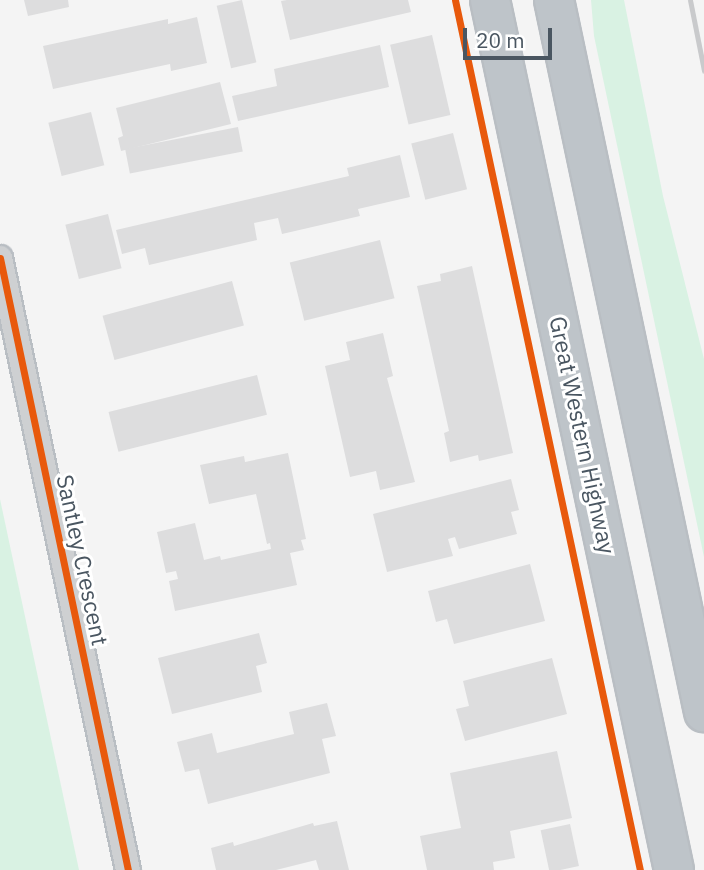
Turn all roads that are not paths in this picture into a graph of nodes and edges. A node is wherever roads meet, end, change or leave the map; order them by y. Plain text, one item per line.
1 (490, 0) edge
2 (554, 0) edge
3 (0, 258) edge
4 (10, 354) edge
5 (704, 712) edge
6 (128, 870) edge
7 (674, 870) edge

1 - 7 highway, Great Western Highway
2 - 5 highway
3 - 4 street, Santley Crescent
4 - 6 street, Santley Crescent

